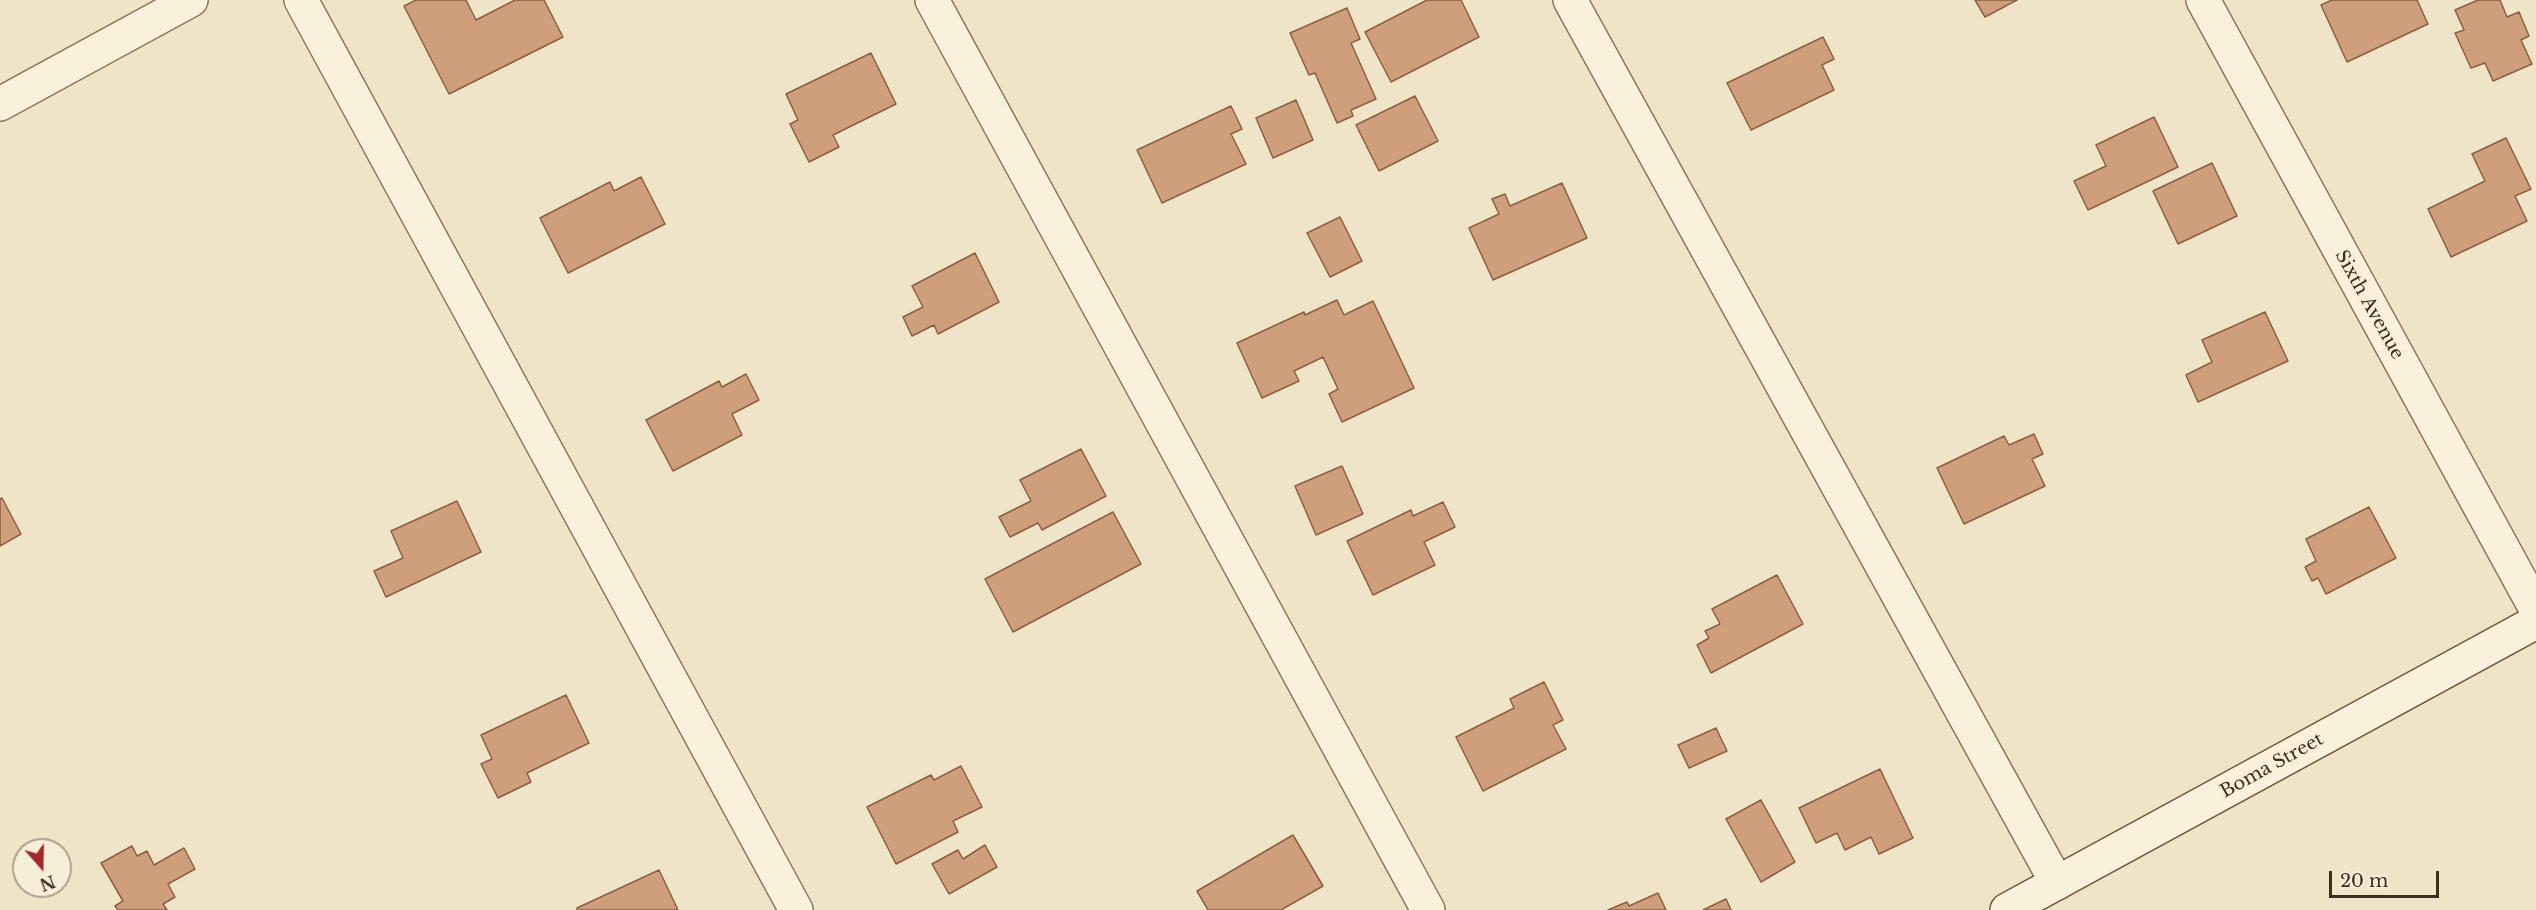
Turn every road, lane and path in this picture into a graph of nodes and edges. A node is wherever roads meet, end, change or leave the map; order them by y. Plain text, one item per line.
1 (191, 0) edge
2 (301, 0) edge
3 (932, 0) edge
4 (1570, 0) edge
5 (2203, 0) edge
6 (0, 104) edge
7 (2536, 609) edge
8 (2536, 622) edge
9 (2056, 883) junction
10 (796, 910) edge
11 (1428, 910) edge
12 (2007, 910) edge

1 - 6 street
2 - 10 street
3 - 11 street
4 - 9 street
5 - 7 street, Sixth Avenue
8 - 9 street, Boma Street
9 - 12 street, Boma Street

